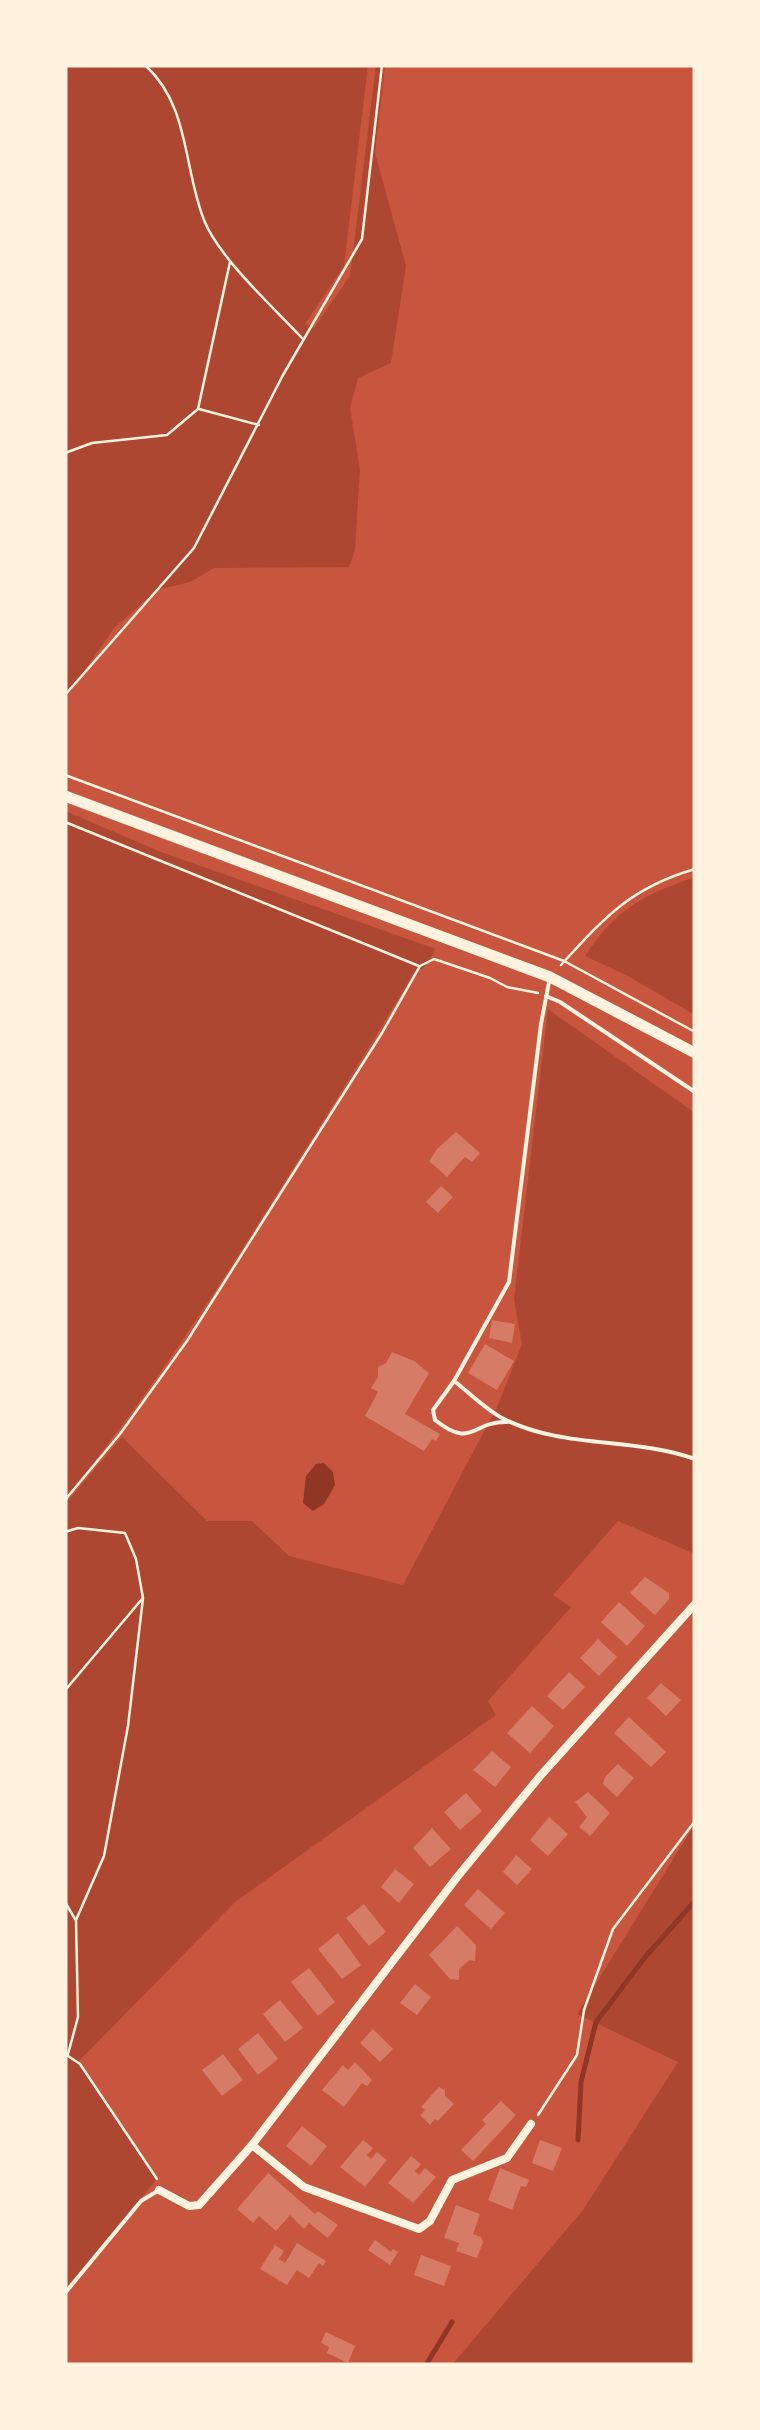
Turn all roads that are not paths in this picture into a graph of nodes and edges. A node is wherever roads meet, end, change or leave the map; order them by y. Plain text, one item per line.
1 (65, 796) edge
2 (550, 977) junction
3 (546, 996) junction
4 (695, 1053) edge
5 (695, 1092) edge
6 (454, 1380) junction
7 (510, 1422) junction
8 (695, 1458) edge
9 (695, 1604) edge
10 (532, 2124) road end
11 (252, 2144) junction
12 (159, 2190) joint
13 (65, 2293) edge

1 - 2 main road
2 - 3 lane
2 - 4 main road
3 - 5 lane
3 - 6 lane
6 - 7 lane
6 - 7 lane
7 - 8 lane
9 - 11 street
10 - 11 street
11 - 12 street
12 - 13 lane

